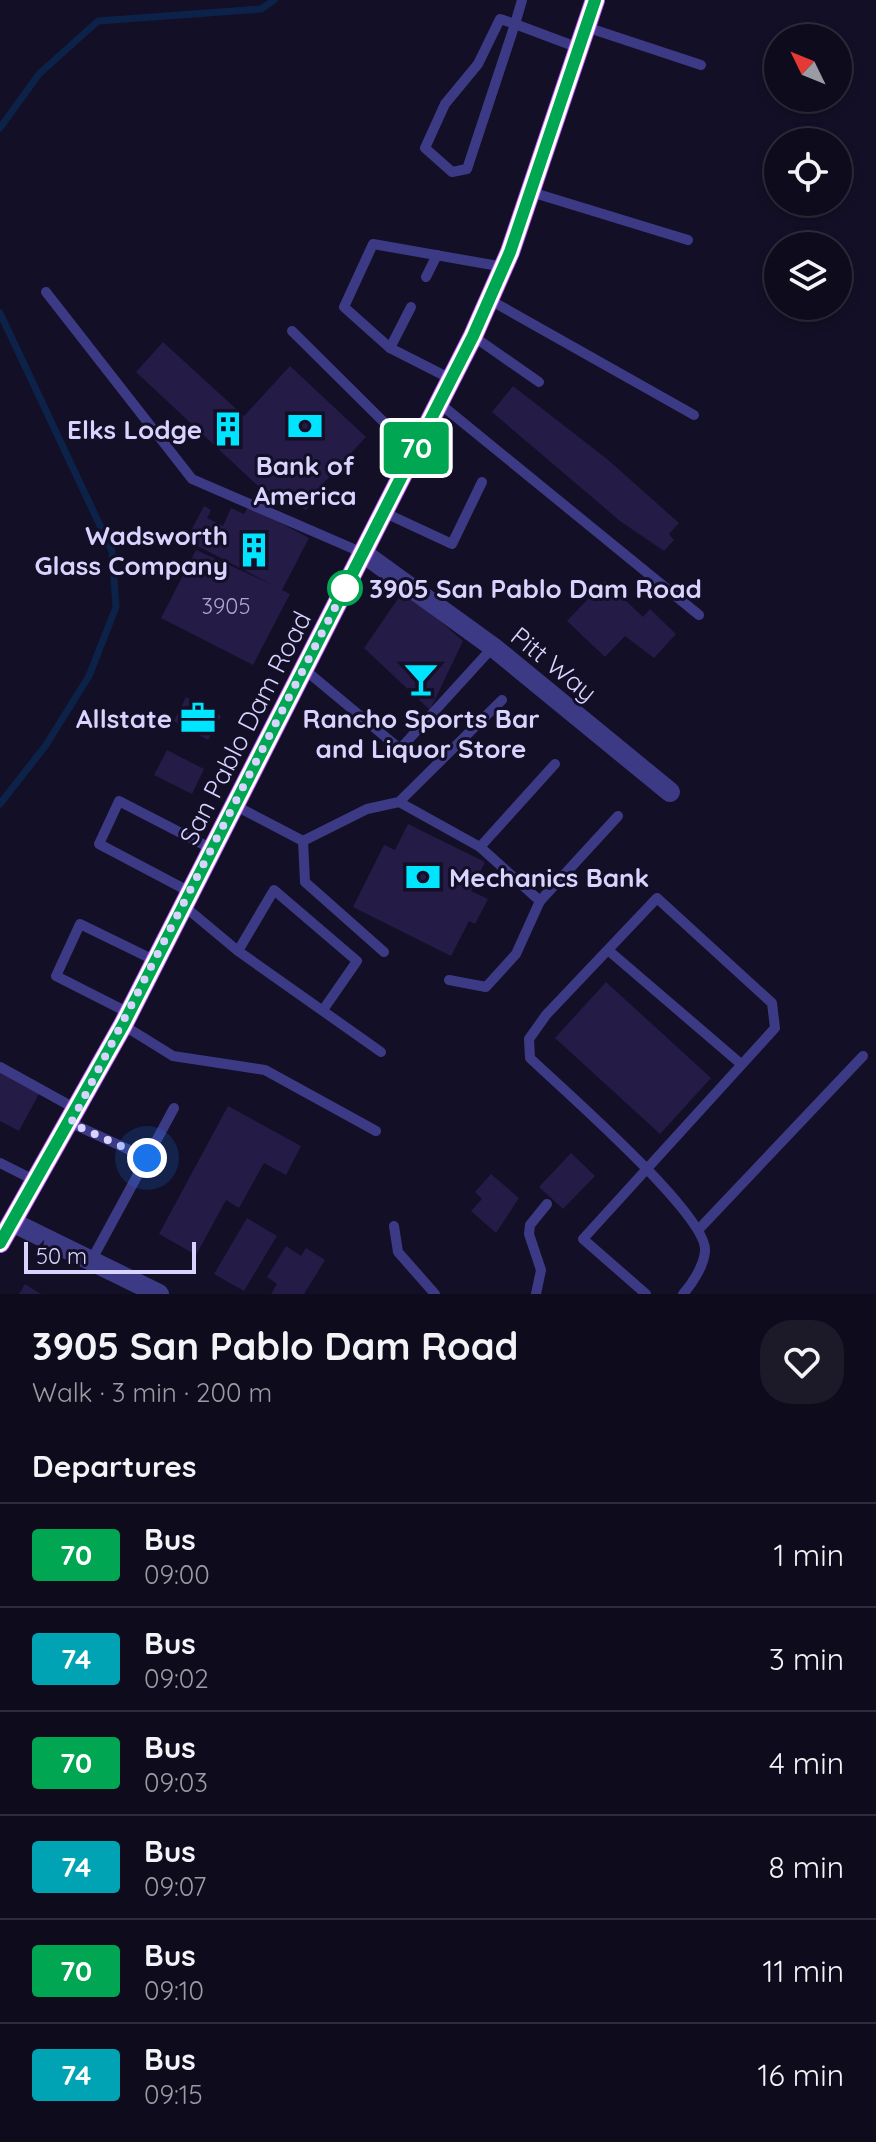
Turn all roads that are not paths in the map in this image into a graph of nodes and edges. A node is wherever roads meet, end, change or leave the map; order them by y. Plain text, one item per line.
1 (522, 0) edge
2 (595, 0) edge
3 (515, 24) junction
4 (586, 27) junction
5 (579, 48) junction
6 (701, 65) dead end
7 (531, 192) junction
8 (688, 240) dead end
9 (437, 255) junction
10 (504, 267) junction
11 (426, 277) dead end
12 (46, 292) dead end
13 (490, 300) junction
14 (411, 307) dead end
15 (292, 331) dead end
16 (473, 336) junction
17 (390, 348) junction
18 (451, 379) junction
19 (539, 382) dead end
20 (439, 403) junction
21 (694, 415) dead end
22 (414, 452) junction
23 (482, 482) dead end
24 (383, 512) junction
25 (363, 553) junction
26 (699, 615) dead end
27 (493, 647) junction
28 (304, 669) junction
29 (502, 700) dead end
30 (555, 764) dead end
31 (670, 792) dead end
32 (399, 802) junction
33 (234, 805) junction
34 (618, 816) dead end
35 (303, 841) junction
36 (480, 847) junction
37 (212, 849) junction
38 (187, 899) junction
39 (540, 901) junction
40 (608, 950) junction
41 (238, 951) junction
42 (384, 952) dead end
43 (156, 961) junction
44 (449, 980) dead end
45 (323, 1010) junction
46 (126, 1019) junction
47 (381, 1052) dead end
48 (863, 1056) dead end
49 (741, 1064) junction
50 (0, 1067) edge
51 (174, 1108) dead end
52 (74, 1116) junction
53 (376, 1131) dead end
54 (147, 1158) junction
55 (0, 1163) edge
56 (645, 1167) junction
57 (36, 1181) junction
58 (547, 1204) dead end
59 (6, 1219) edge
60 (394, 1226) dead end
61 (700, 1228) junction
62 (0, 1243) edge
63 (91, 1261) junction
64 (159, 1294) edge
65 (435, 1294) edge
66 (536, 1294) edge
67 (646, 1294) edge
68 (683, 1294) edge

1 - 3 lane
2 - 4 main road, San Pablo Dam Road
3 - 3 lane
3 - 5 lane
4 - 5 main road, San Pablo Dam Road
4 - 6 lane
5 - 7 main road, San Pablo Dam Road
7 - 8 lane
7 - 10 main road, San Pablo Dam Road
9 - 10 lane
9 - 11 lane
9 - 17 lane
10 - 13 main road, San Pablo Dam Road
12 - 25 lane
13 - 16 main road, San Pablo Dam Road
13 - 21 lane
14 - 17 lane
15 - 22 lane
16 - 18 main road, San Pablo Dam Road
16 - 19 lane
17 - 18 lane
18 - 20 main road, San Pablo Dam Road
20 - 22 main road, San Pablo Dam Road
20 - 26 lane
22 - 24 main road, San Pablo Dam Road
23 - 24 lane
24 - 25 main road, San Pablo Dam Road
25 - 27 street, Pitt Way
25 - 28 main road, San Pablo Dam Road
27 - 28 lane
27 - 31 street, Pitt Way
28 - 33 main road, San Pablo Dam Road
29 - 32 lane
30 - 36 lane
32 - 35 lane
32 - 36 lane
33 - 35 lane
33 - 37 main road, San Pablo Dam Road
34 - 39 lane
35 - 42 lane
36 - 39 lane
37 - 38 main road, San Pablo Dam Road
37 - 38 lane
38 - 41 lane
38 - 43 main road, San Pablo Dam Road
39 - 44 lane
40 - 49 lane
40 - 49 lane
40 - 56 lane
41 - 45 lane
41 - 45 lane
43 - 46 main road, San Pablo Dam Road
43 - 46 lane
45 - 47 lane
46 - 52 main road, San Pablo Dam Road
46 - 53 lane
48 - 61 lane
49 - 56 lane
50 - 52 lane
51 - 54 lane
52 - 54 lane
52 - 57 main road, San Pablo Dam Road
54 - 63 lane
55 - 57 lane
56 - 61 lane
56 - 67 lane
57 - 59 main road, San Pablo Dam Road
58 - 66 lane
59 - 62 main road, San Pablo Dam Road
59 - 63 street
60 - 65 lane
61 - 68 lane
63 - 64 street

